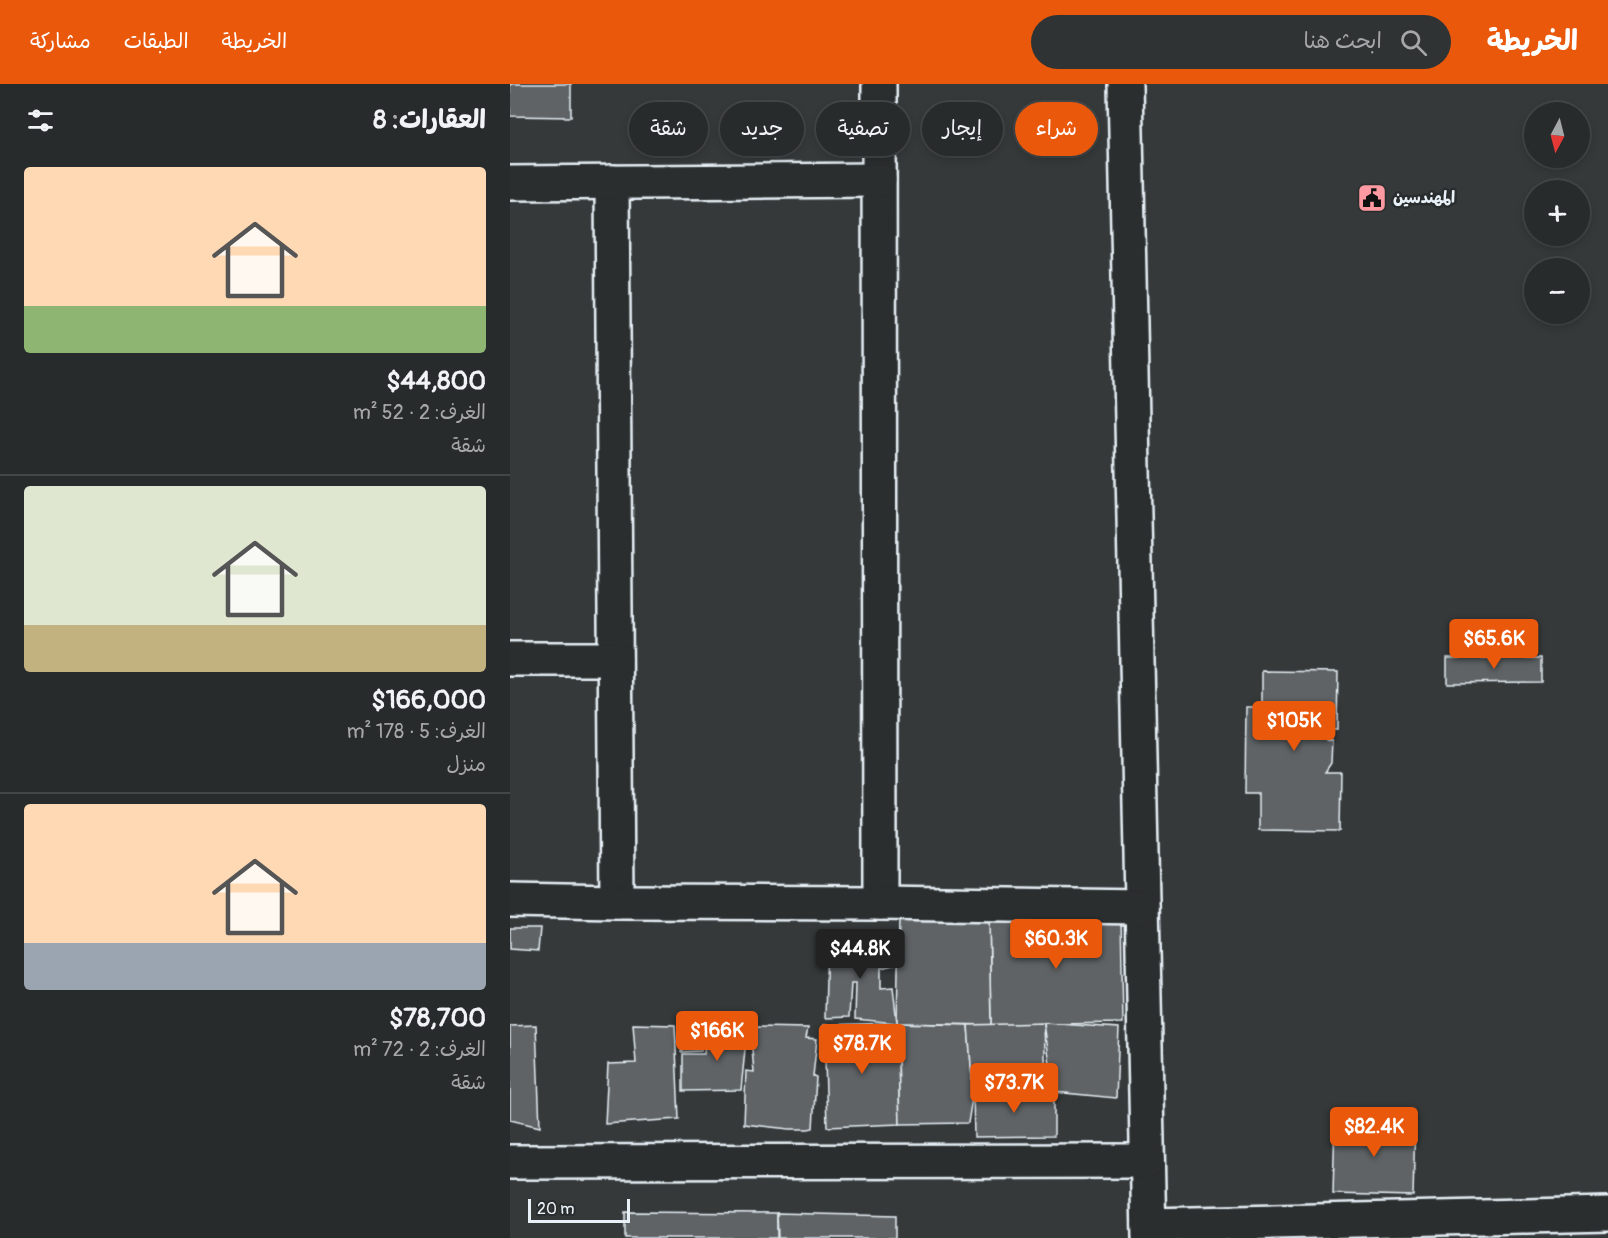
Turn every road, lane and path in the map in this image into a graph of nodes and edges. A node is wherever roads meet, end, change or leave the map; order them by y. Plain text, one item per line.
1 (879, 84) edge
2 (1125, 84) edge
3 (879, 180) junction
4 (612, 182) junction
5 (510, 183) edge
6 (510, 659) edge
7 (615, 659) junction
8 (510, 900) edge
9 (617, 902) junction
10 (880, 903) junction
11 (1142, 907) junction
12 (1147, 1161) junction
13 (510, 1162) edge
14 (1608, 1214) edge
15 (1149, 1232) edge

1 - 3 street
2 - 11 street
3 - 4 street
3 - 10 street
4 - 5 street
4 - 7 street
6 - 7 street
7 - 9 street
8 - 9 street
9 - 10 street
10 - 11 street
11 - 12 street
12 - 13 street
12 - 15 street
14 - 15 street

